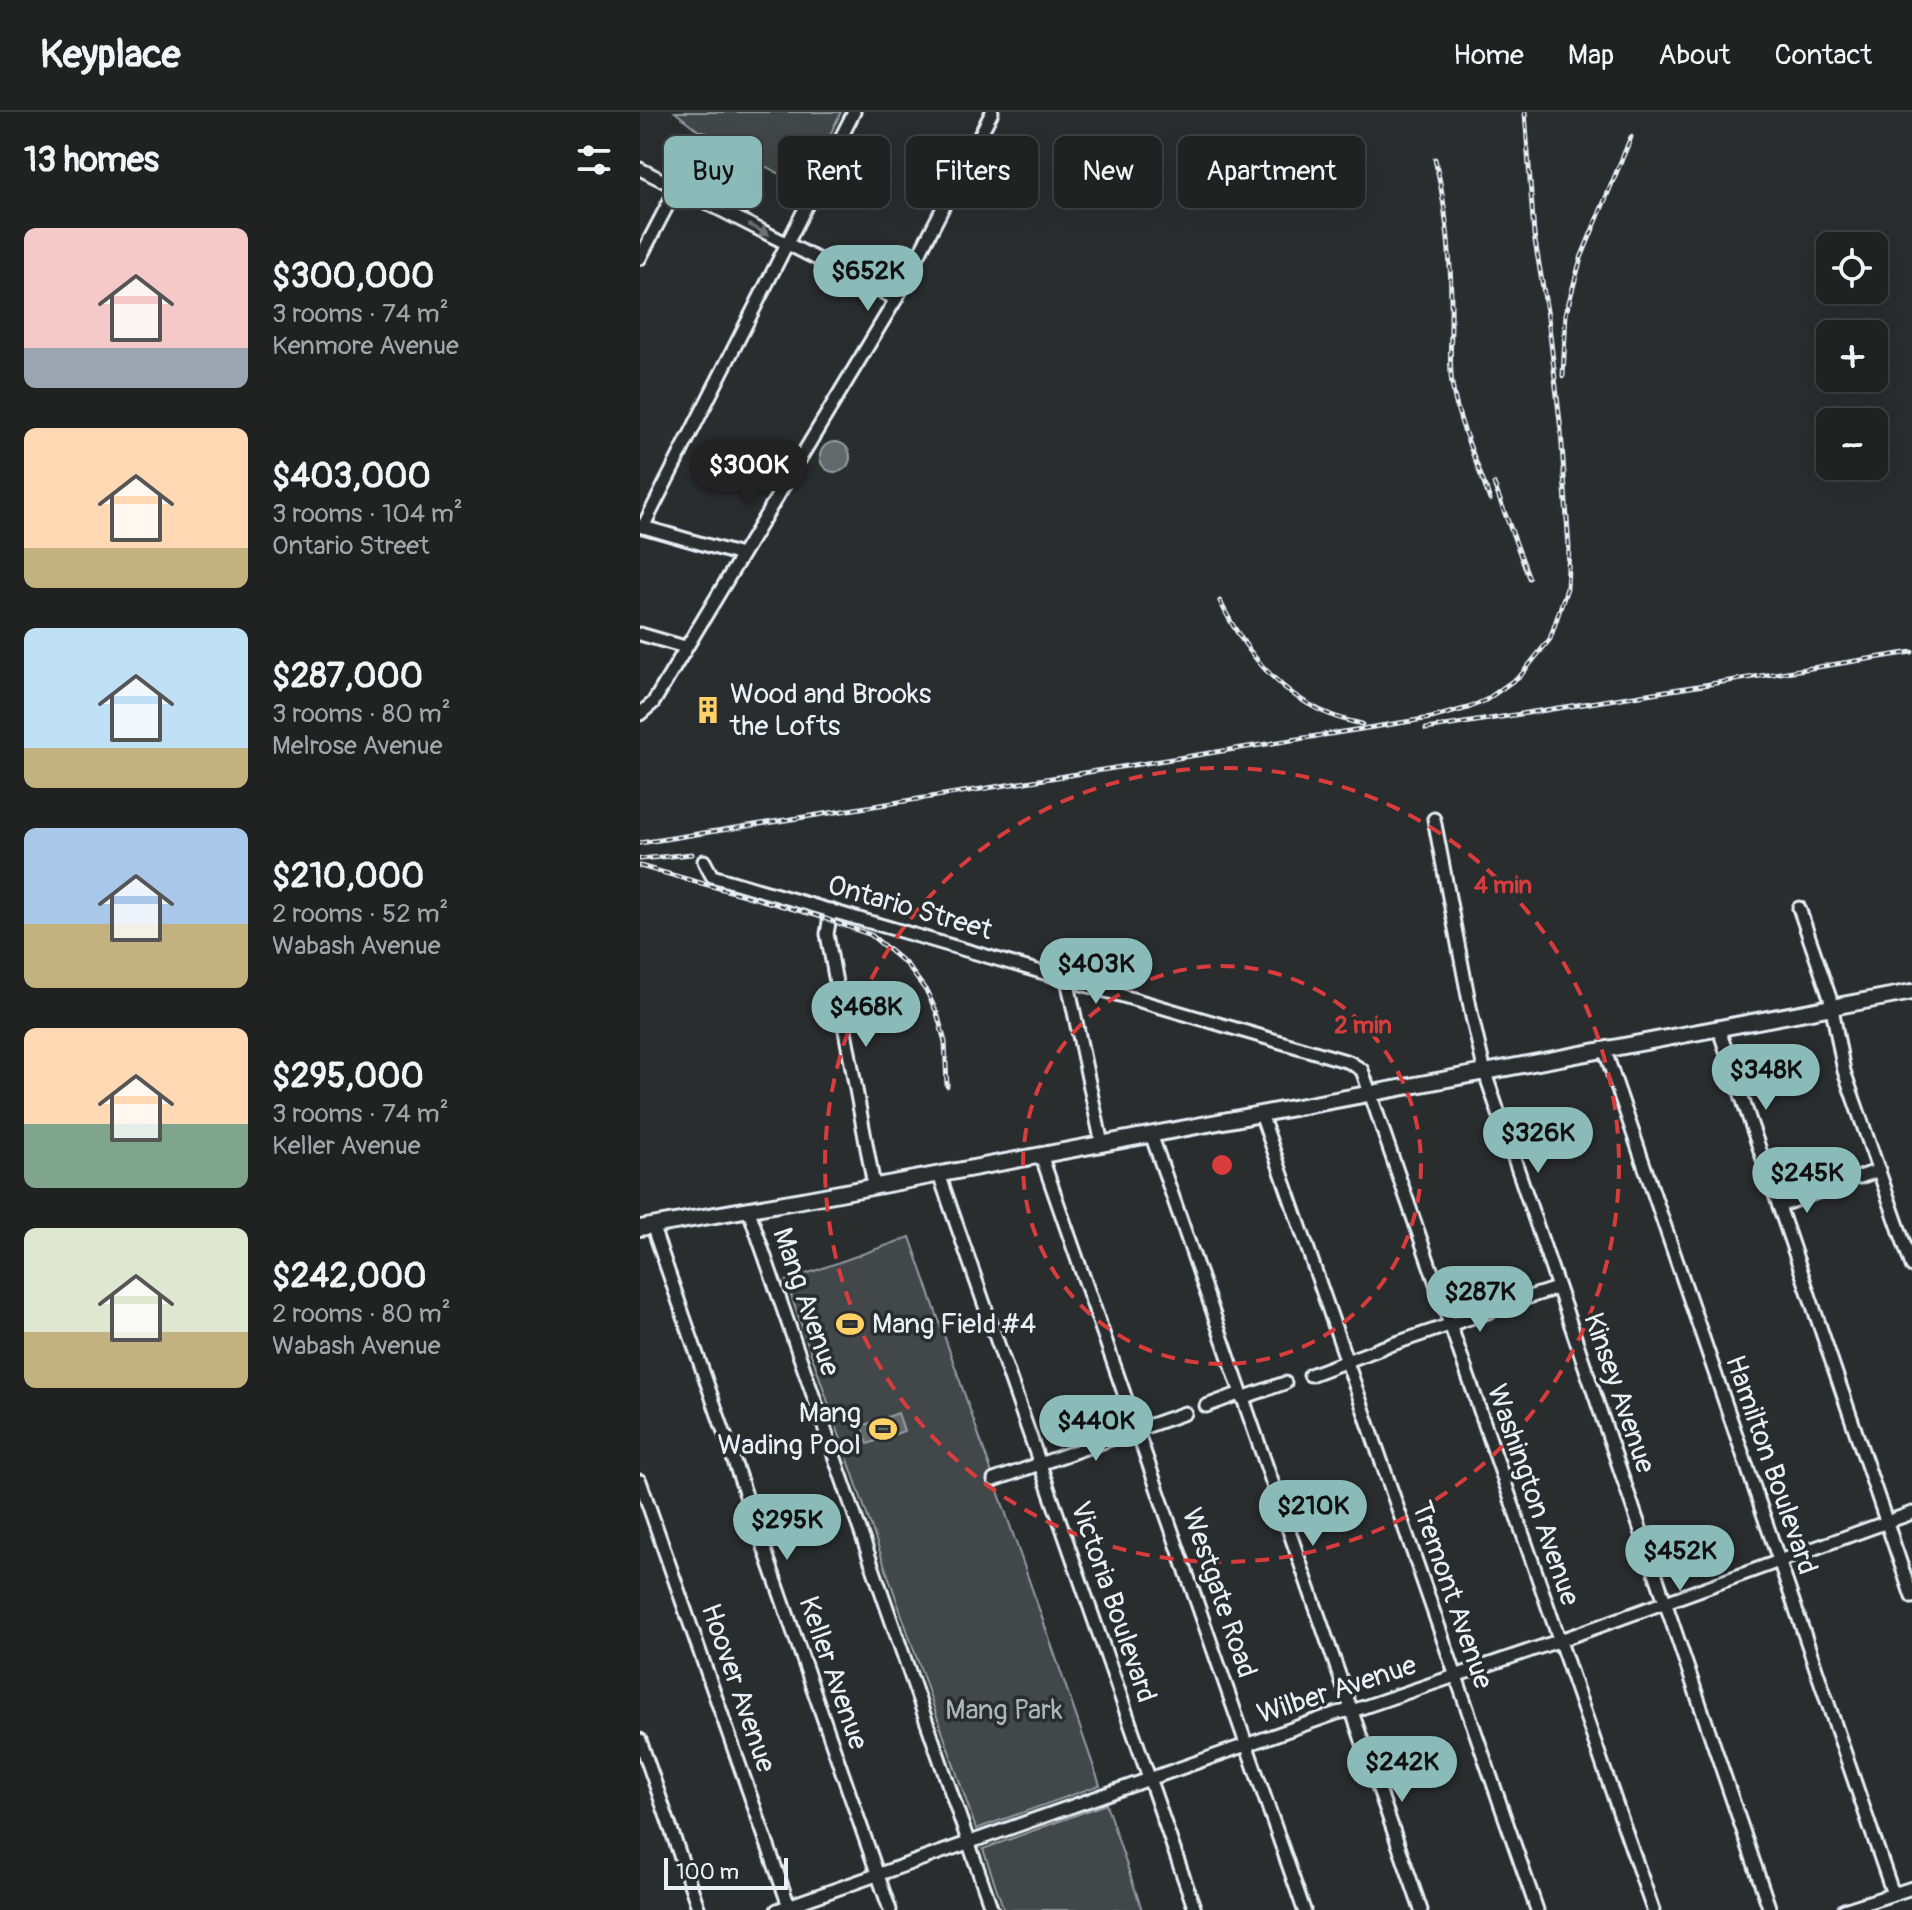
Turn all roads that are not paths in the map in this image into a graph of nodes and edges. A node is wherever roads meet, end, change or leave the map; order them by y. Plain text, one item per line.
1 (854, 112) edge
2 (992, 112) edge
3 (640, 169) edge
4 (664, 181) edge
5 (666, 208) edge
6 (716, 208) edge
7 (788, 245) junction
8 (640, 258) edge
9 (896, 299) junction
10 (642, 527) edge
11 (741, 555) junction
12 (640, 634) edge
13 (685, 647) junction
14 (640, 714) edge
15 (1434, 819) dead end
16 (704, 861) dead end
17 (1799, 908) dead end
18 (831, 910) junction
19 (1067, 979) junction
20 (1912, 992) edge
21 (1832, 1008) junction
22 (1719, 1030) junction
23 (1605, 1051) junction
24 (1485, 1073) junction
25 (1369, 1094) junction
26 (1261, 1114) junction
27 (1151, 1134) junction
28 (1102, 1144) junction
29 (1041, 1155) junction
30 (1879, 1170) junction
31 (939, 1174) junction
32 (1860, 1177) dead end
33 (874, 1186) junction
34 (1823, 1190) dead end
35 (1779, 1206) junction
36 (748, 1208) junction
37 (646, 1226) edge
38 (1912, 1266) edge
39 (1557, 1288) junction
40 (1517, 1301) dead end
41 (1500, 1308) dead end
42 (1449, 1326) junction
43 (1346, 1362) junction
44 (1310, 1375) dead end
45 (1285, 1383) dead end
46 (1242, 1396) junction
47 (1206, 1406) dead end
48 (1185, 1413) dead end
49 (1137, 1430) junction
50 (1040, 1464) junction
51 (994, 1480) dead end
52 (640, 1481) edge
53 (1912, 1513) edge
54 (1887, 1522) junction
55 (1779, 1561) junction
56 (1912, 1597) edge
57 (1665, 1603) junction
58 (1558, 1641) junction
59 (1455, 1676) junction
60 (1350, 1710) junction
61 (640, 1740) edge
62 (1246, 1745) junction
63 (1149, 1779) junction
64 (968, 1844) junction
65 (878, 1875) junction
66 (1912, 1888) edge
67 (1893, 1894) junction
68 (785, 1909) edge
69 (699, 1910) edge
70 (890, 1910) edge
71 (992, 1910) edge
72 (1195, 1910) edge
73 (1304, 1910) edge
74 (1421, 1910) edge
75 (1537, 1910) edge
76 (1653, 1910) edge
77 (1770, 1910) edge
78 (1844, 1910) edge

1 - 7 street
2 - 9 street
3 - 4 street
5 - 8 street
6 -> 7 street
7 - 9 street
7 - 10 street
9 - 11 street
10 - 11 street
11 - 13 street
12 - 13 street
13 - 14 street
15 - 24 street, Kinsey Avenue
16 - 18 street, Ontario Street
17 - 21 street
18 - 19 street, Ontario Street
18 - 33 street
19 - 25 street, Ontario Street
19 - 28 street
20 - 21 main road
21 - 22 main road
21 - 30 street
22 - 23 main road
22 - 35 street
23 - 24 main road
23 - 55 street, Hamilton Boulevard
24 - 25 main road
24 - 39 street, Kinsey Avenue
25 - 26 main road
25 - 42 street, Washington Avenue
26 - 27 main road
26 - 43 street, Tremont Avenue
27 - 28 main road
27 - 46 street
28 - 29 main road
29 - 31 main road
29 - 49 street, Westgate Road
30 - 32 street
30 - 38 street
31 - 33 main road
31 - 50 street, Victoria Boulevard
33 - 36 main road
34 - 35 street
35 - 54 street
36 - 37 main road
36 - 64 street, Mang Avenue
37 - 65 street, Keller Avenue
39 - 40 street
39 - 57 street, Kinsey Avenue
41 - 42 street
42 - 43 street
42 - 58 street, Washington Avenue
43 - 44 street
43 - 59 street, Tremont Avenue
45 - 46 street
46 - 47 street
46 - 60 street
48 - 49 street
49 - 50 street
49 - 62 street, Westgate Road
50 - 51 street
50 - 63 street, Victoria Boulevard
52 - 68 street, Hoover Avenue
53 - 54 street, Wilber Avenue
54 - 55 street, Wilber Avenue
54 - 56 street
55 - 57 street, Wilber Avenue
55 - 67 street, Hamilton Boulevard
57 - 58 street, Wilber Avenue
57 - 77 street, Kinsey Avenue
58 - 59 street, Wilber Avenue
58 - 76 street, Washington Avenue
59 - 60 street, Wilber Avenue
59 - 75 street, Tremont Avenue
60 - 62 street, Wilber Avenue
60 - 74 street
61 - 69 street
62 - 63 street, Wilber Avenue
62 - 73 street, Westgate Road
63 - 64 street, Wilber Avenue
63 - 72 street, Victoria Boulevard
64 - 65 street, Wilber Avenue
64 - 71 street, Mang Avenue
65 - 68 street, Wilber Avenue
65 - 70 street, Keller Avenue
66 - 67 street
67 - 78 street

